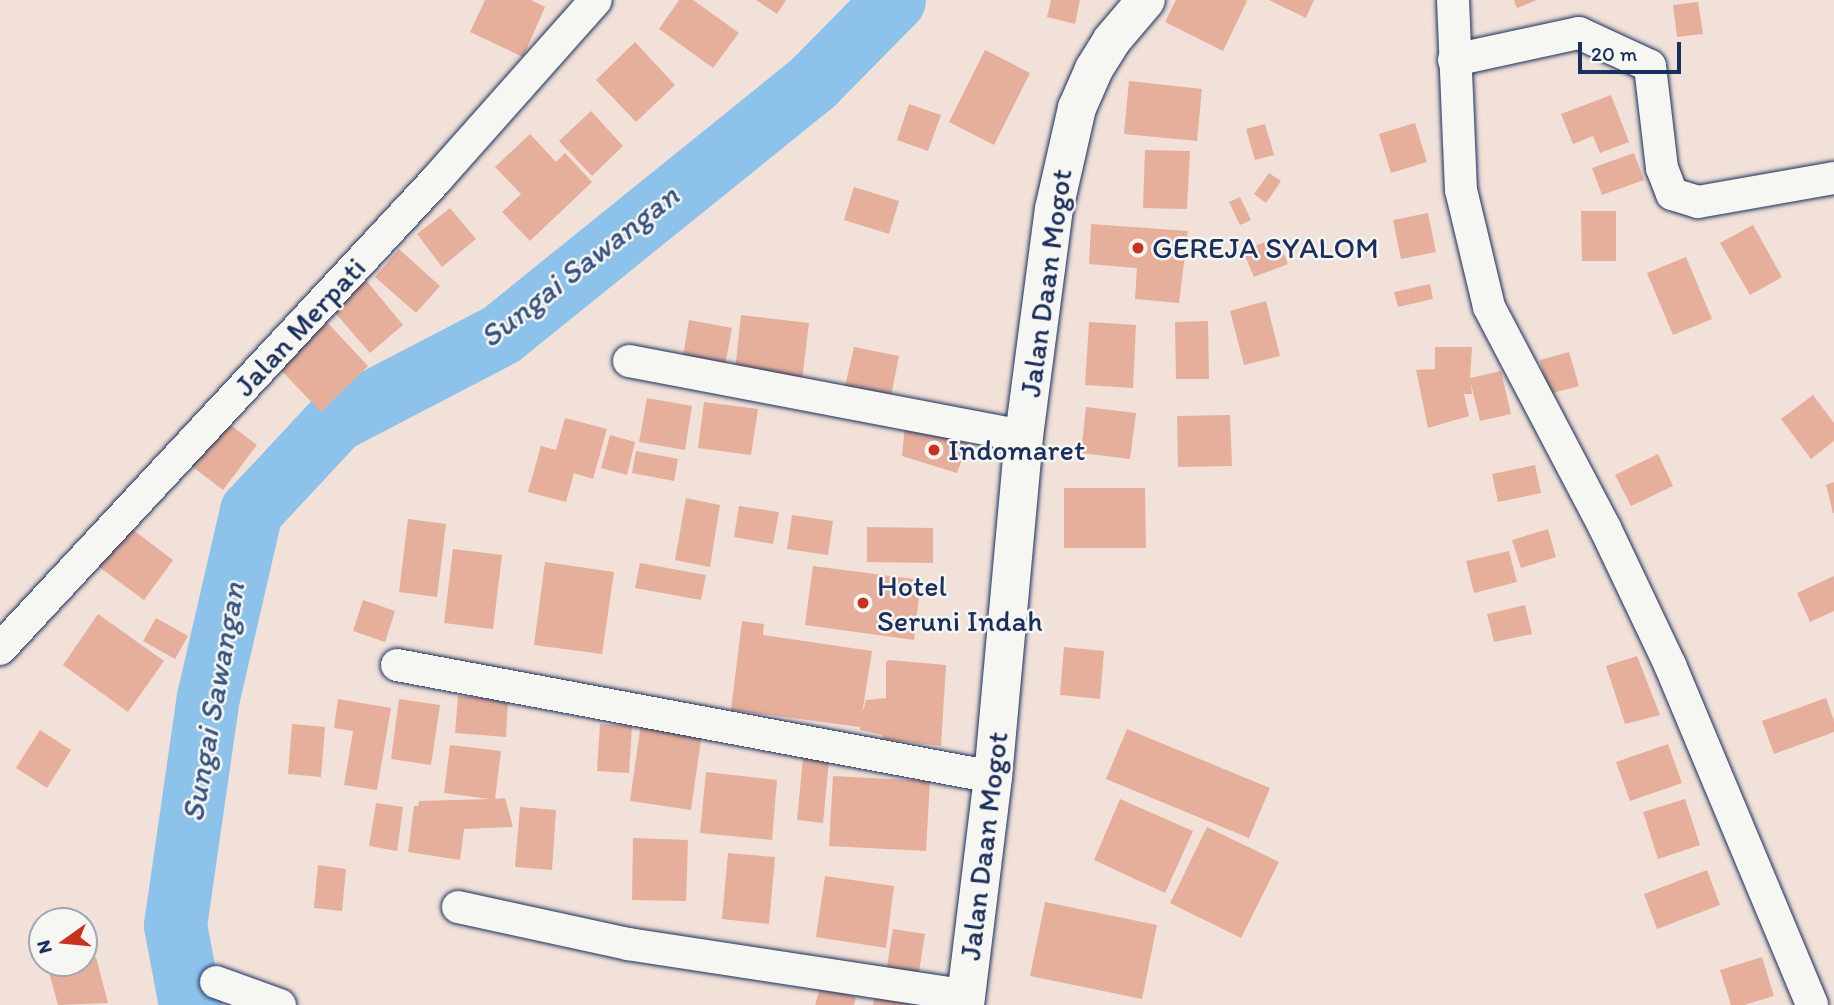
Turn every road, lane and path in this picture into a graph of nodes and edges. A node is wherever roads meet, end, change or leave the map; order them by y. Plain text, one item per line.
1 (596, 0) edge
2 (1146, 0) edge
3 (1453, 0) edge
4 (1454, 60) junction
5 (1834, 178) edge
6 (629, 361) dead end
7 (1024, 436) junction
8 (0, 649) edge
9 (397, 664) dead end
10 (993, 777) junction
11 (458, 907) dead end
12 (216, 982) dead end
13 (966, 1001) edge
14 (280, 1005) edge
15 (1812, 1005) edge

1 - 8 street, Jalan Merpati
2 - 7 main road, Jalan Daan Mogot
3 - 4 street
4 - 5 street
4 - 15 street
6 - 7 street
7 - 10 main road, Jalan Daan Mogot
9 - 10 street
10 - 13 main road, Jalan Daan Mogot
11 - 13 street
12 - 14 street

